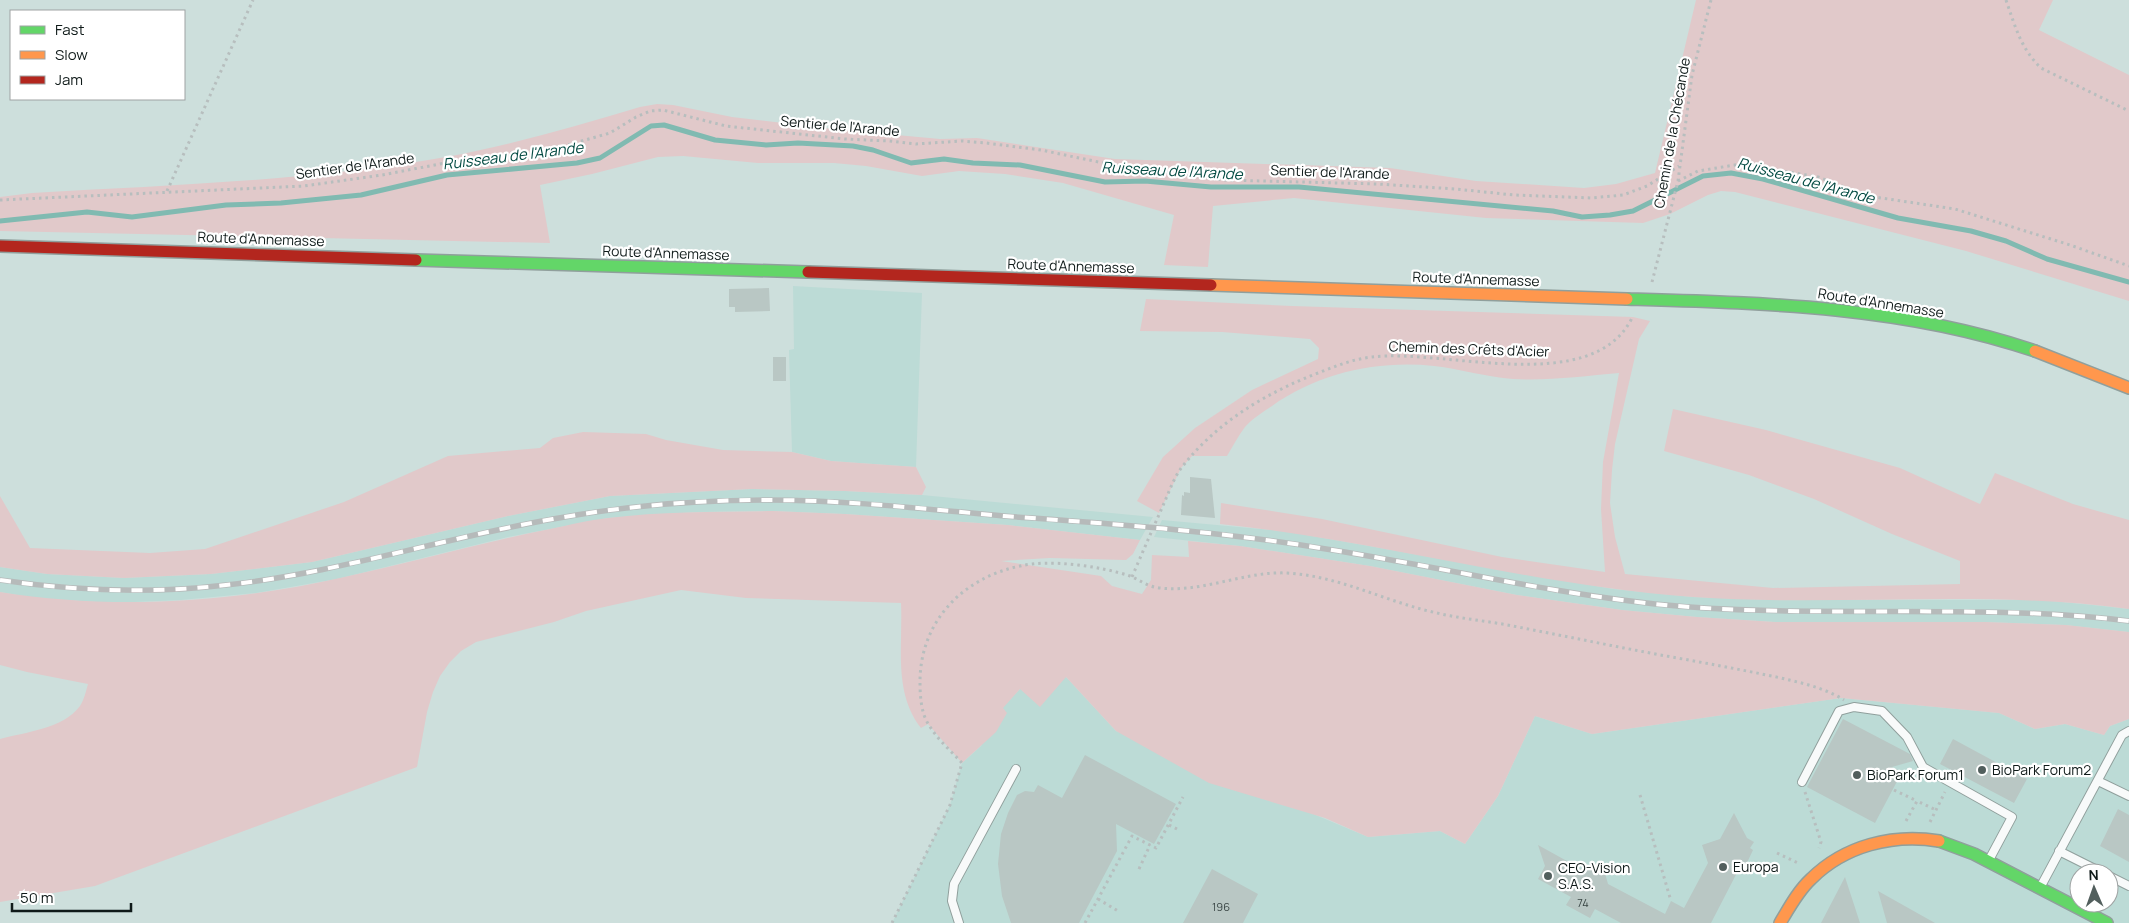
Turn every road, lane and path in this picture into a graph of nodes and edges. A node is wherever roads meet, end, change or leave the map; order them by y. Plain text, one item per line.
1 (252, 0) edge
2 (1711, 0) edge
3 (2006, 0) edge
4 (2129, 111) edge
5 (1679, 166) junction
6 (1678, 181) junction
7 (167, 192) junction
8 (0, 200) edge
9 (0, 246) edge
10 (2129, 266) edge
11 (1643, 299) junction
12 (2129, 388) edge
13 (1132, 577) junction
14 (1854, 707) junction
15 (2129, 731) edge
16 (1016, 769) dead end
17 (2098, 781) junction
18 (1802, 782) dead end
19 (1894, 790) dead end
20 (1640, 796) dead end
21 (2129, 796) edge
22 (1183, 798) dead end
23 (1917, 801) junction
24 (1810, 806) dead end
25 (1936, 810) dead end
26 (1168, 825) junction
27 (1177, 829) dead end
28 (1818, 830) dead end
29 (1896, 839) junction
30 (1150, 845) junction
31 (2060, 851) junction
32 (1777, 853) dead end
33 (1988, 860) junction
34 (2083, 863) edge
35 (1139, 869) dead end
36 (1818, 873) junction
37 (2040, 888) junction
38 (1098, 899) junction
39 (1671, 901) dead end
40 (1118, 911) dead end
41 (892, 923) edge
42 (959, 923) edge
43 (1085, 923) edge
44 (1780, 923) edge
45 (2107, 923) edge

1 - 7 path
2 - 5 path, Chemin de la Chécande
3 - 4 path
5 - 6 path, Chemin de la Chécande
5 - 7 path, Sentier de l'Arande
6 - 10 path
6 - 11 path, Chemin de la Chécande
7 - 8 path, Sentier de l'Arande
9 - 11 main road, Route d'Annemasse
11 - 12 main road, Route d'Annemasse
11 - 13 path, Chemin des Crêts d'Acier
13 - 14 path
13 - 41 path
14 - 18 lane
14 - 33 lane
15 - 17 lane
16 - 42 lane
17 - 21 lane
17 - 31 lane
19 - 23 path
20 - 39 path
22 - 26 path
23 - 25 path
23 - 29 path
24 - 28 path
26 - 27 path
26 - 30 path
29 - 33 main road
29 - 36 main road
30 - 35 path
30 - 38 path
31 - 34 lane
31 - 37 lane
32 - 36 path
33 - 37 main road
36 - 44 main road
37 - 45 main road
38 - 40 path
38 - 43 path

